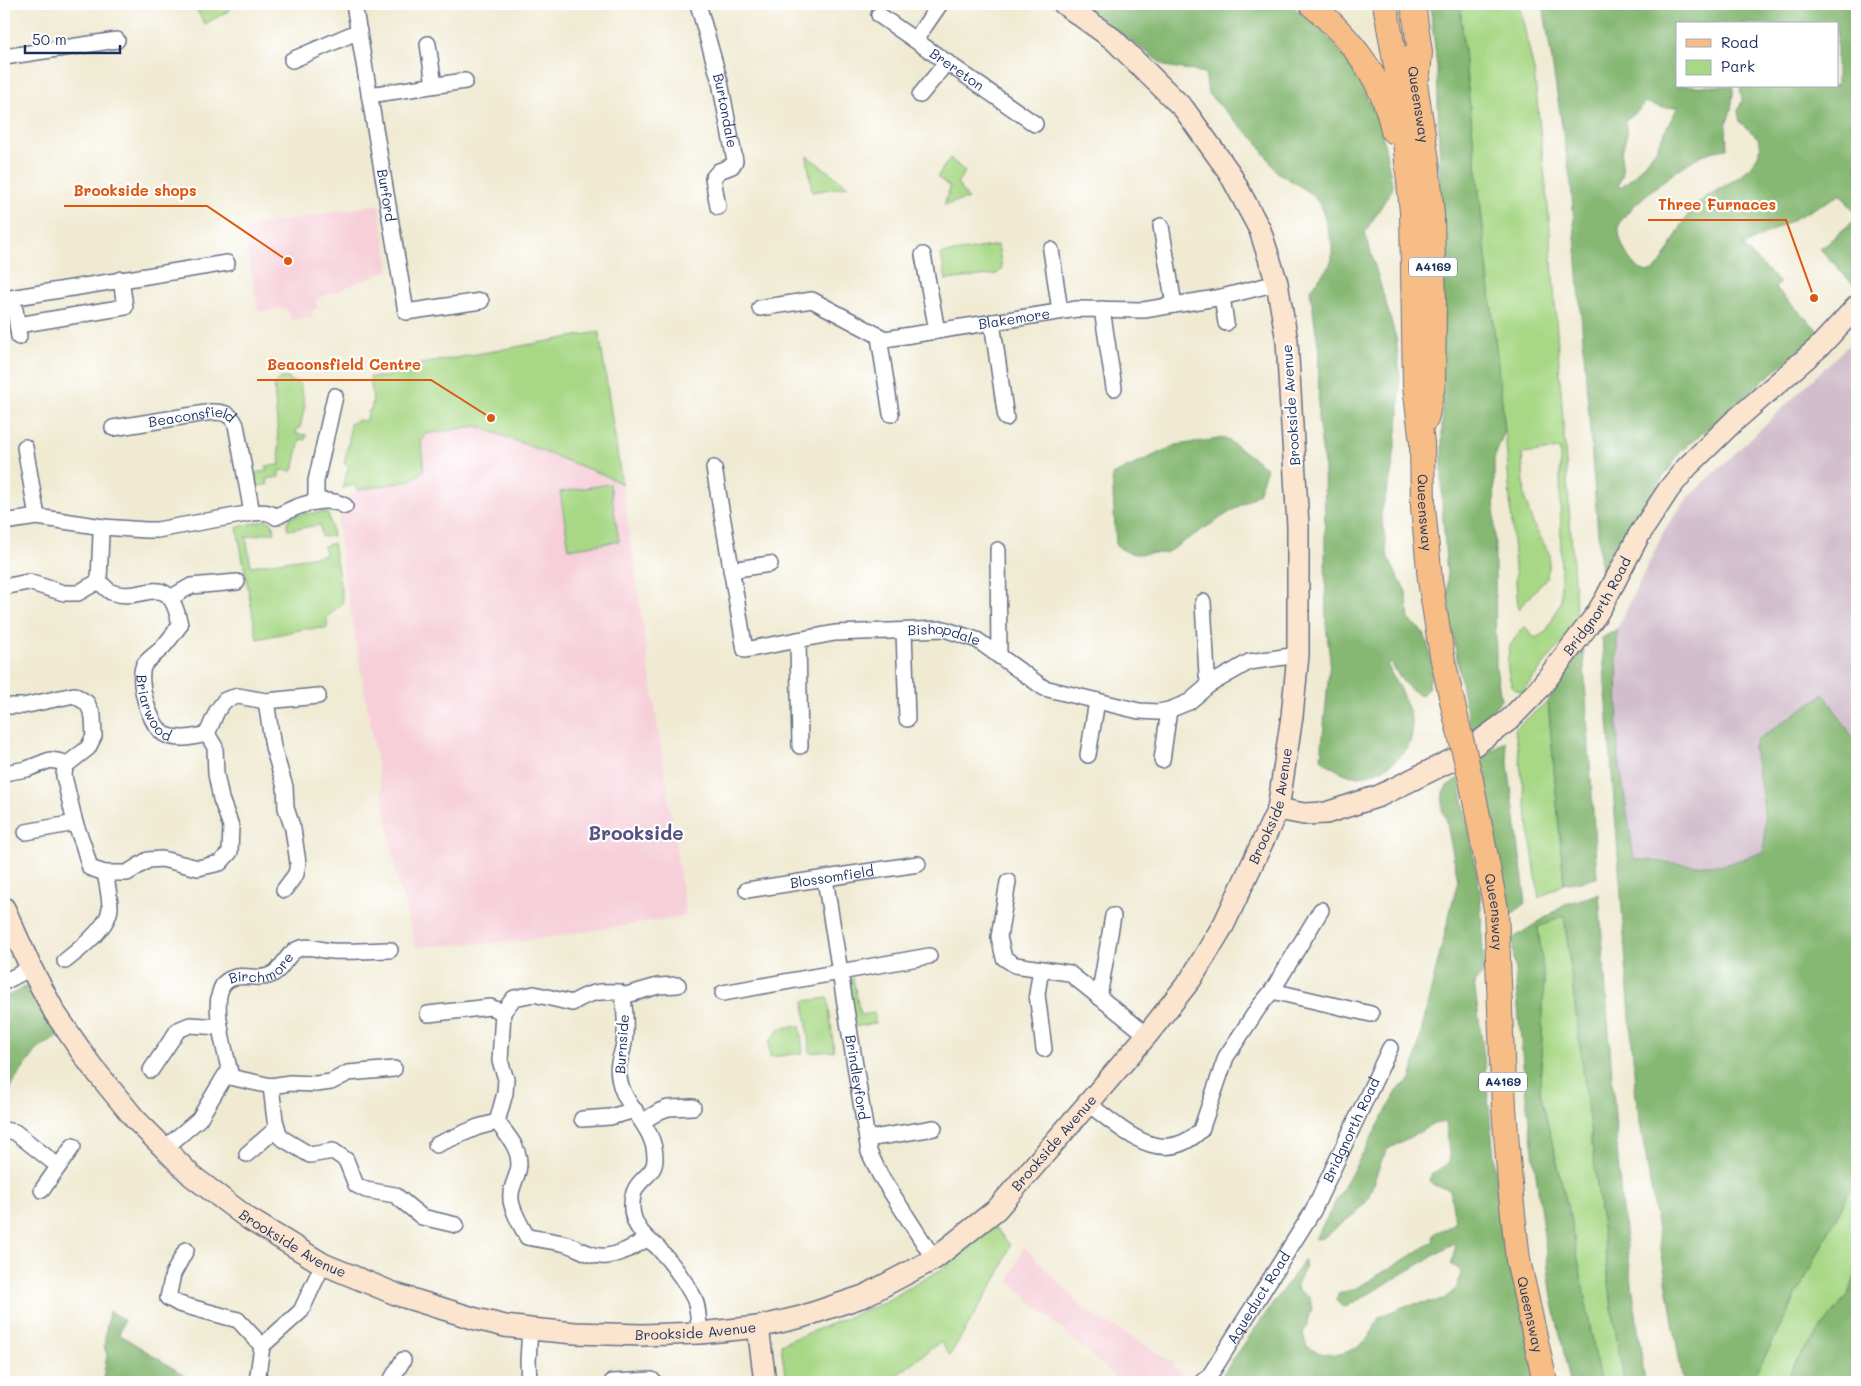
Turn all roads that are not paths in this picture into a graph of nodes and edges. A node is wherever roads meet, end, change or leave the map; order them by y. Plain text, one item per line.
1 (354, 4) edge
2 (940, 4) edge
3 (1064, 4) edge
4 (1311, 4) edge
5 (1385, 4) edge
6 (1401, 4) edge
7 (1413, 4) edge
8 (704, 5) edge
9 (879, 15) dead end
10 (359, 30) junction
11 (117, 40) dead end
12 (915, 40) junction
13 (428, 44) dead end
14 (4, 57) edge
15 (292, 60) dead end
16 (947, 62) junction
17 (465, 81) dead end
18 (434, 85) junction
19 (1417, 91) junction
20 (369, 95) junction
21 (920, 95) dead end
22 (1035, 124) dead end
23 (718, 207) dead end
24 (1161, 226) dead end
25 (1413, 243) junction
26 (1051, 250) dead end
27 (923, 255) dead end
28 (227, 263) dead end
29 (121, 279) junction
30 (1277, 283) junction
31 (1222, 297) junction
32 (4, 299) edge
33 (481, 301) dead end
34 (1174, 305) junction
35 (1857, 306) edge
36 (760, 308) dead end
37 (15, 309) dead end
38 (1102, 309) junction
39 (1060, 311) junction
40 (992, 322) junction
41 (1226, 323) dead end
42 (937, 331) junction
43 (879, 337) junction
44 (1114, 388) dead end
45 (335, 396) dead end
46 (891, 414) dead end
47 (1006, 418) dead end
48 (113, 428) dead end
49 (1422, 443) junction
50 (25, 447) dead end
51 (714, 468) dead end
52 (316, 502) junction
53 (346, 506) dead end
54 (252, 513) junction
55 (37, 517) junction
56 (4, 522) edge
57 (103, 527) junction
58 (998, 550) dead end
59 (770, 564) dead end
60 (731, 570) junction
61 (99, 581) junction
62 (237, 582) dead end
63 (4, 587) edge
64 (170, 598) junction
65 (1203, 602) dead end
66 (904, 631) junction
67 (798, 640) junction
68 (1298, 655) junction
69 (999, 656) junction
70 (1209, 685) junction
71 (318, 696) dead end
72 (266, 700) junction
73 (1097, 700) junction
74 (4, 706) edge
75 (1169, 710) junction
76 (908, 720) dead end
77 (208, 734) junction
78 (800, 746) dead end
79 (1088, 755) dead end
80 (1162, 760) dead end
81 (66, 766) junction
82 (4, 773) edge
83 (1278, 809) junction
84 (75, 824) junction
85 (26, 832) dead end
86 (918, 864) dead end
87 (105, 873) junction
88 (825, 879) junction
89 (1008, 882) dead end
90 (284, 890) dead end
91 (747, 890) dead end
92 (4, 908) edge
93 (1321, 910) dead end
94 (1113, 916) dead end
95 (390, 950) dead end
96 (929, 956) dead end
97 (65, 961) dead end
98 (31, 968) junction
99 (1041, 969) junction
100 (840, 971) junction
101 (4, 982) edge
102 (678, 985) dead end
103 (1272, 992) junction
104 (723, 993) dead end
105 (623, 996) junction
106 (1099, 997) junction
107 (503, 1012) junction
108 (428, 1014) dead end
109 (1371, 1014) dead end
110 (220, 1027) junction
111 (1148, 1035) junction
112 (1390, 1048) dead end
113 (1044, 1049) dead end
114 (151, 1070) dead end
115 (394, 1070) dead end
116 (231, 1077) junction
117 (271, 1086) junction
118 (1087, 1103) junction
119 (693, 1107) dead end
120 (639, 1116) junction
121 (582, 1119) dead end
122 (497, 1122) junction
123 (277, 1128) junction
124 (934, 1128) dead end
125 (4, 1130) edge
126 (867, 1139) junction
127 (436, 1145) dead end
128 (73, 1146) dead end
129 (164, 1148) junction
130 (247, 1154) dead end
131 (58, 1166) junction
132 (42, 1190) dead end
133 (1313, 1211) joint
134 (456, 1225) dead end
135 (647, 1239) junction
136 (186, 1250) dead end
137 (934, 1259) junction
138 (324, 1264) junction
139 (758, 1327) junction
140 (530, 1329) junction
141 (700, 1333) junction
142 (262, 1346) junction
143 (403, 1360) dead end
144 (258, 1382) edge
145 (390, 1382) edge
146 (529, 1382) edge
147 (612, 1382) edge
148 (654, 1382) edge
149 (765, 1382) edge
150 (1202, 1382) edge
151 (1545, 1382) edge

1 - 10 street, Burford
2 - 12 street
3 - 30 street, Brookside Avenue
4 - 25 main road
5 - 25 main road, Queensway / A4169
6 - 19 main road, Queensway / A4169
7 - 19 main road
8 - 23 street, Burtondale
9 - 12 street, Brereton
10 - 15 street
10 - 20 street, Burford
11 - 14 street
12 - 16 street, Brereton
13 - 18 street
16 - 21 street
16 - 22 street, Brereton
17 - 18 street
18 - 20 street
19 - 49 main road, Queensway / A4169
20 - 33 street, Burford
24 - 34 street
25 - 49 main road, Queensway / A4169
26 - 39 street
27 - 42 street
28 - 29 street
29 - 32 street
29 - 37 street
30 - 31 street, Blakemore
30 - 68 street, Brookside Avenue
31 - 34 street, Blakemore
31 - 41 street
34 - 38 street, Blakemore
35 - 83 street, Bridgnorth Road
36 - 43 street
38 - 39 street, Blakemore
38 - 44 street
39 - 40 street, Blakemore
40 - 42 street, Blakemore
40 - 47 street
42 - 43 street, Blakemore
43 - 46 street
45 - 52 street
48 - 54 street, Beaconsfield
49 - 151 main road, Queensway / A4169, bridge
50 - 55 street
51 - 60 street, Bishopdale
52 - 53 street
52 - 54 street
54 - 57 street
55 - 56 street
55 - 57 street
57 - 61 street
58 - 69 street
59 - 60 street
60 - 67 street, Bishopdale
61 - 63 street
61 - 64 street
62 - 64 street
64 - 77 street, Briarwood
65 - 70 street
66 - 67 street, Bishopdale
66 - 69 street, Bishopdale
66 - 76 street
67 - 78 street
68 - 70 street, Bishopdale
68 - 83 street, Brookside Avenue
69 - 73 street, Bishopdale
70 - 75 street, Bishopdale
71 - 72 street
72 - 77 street
72 - 90 street
73 - 75 street, Bishopdale
73 - 79 street
74 - 81 street
75 - 80 street
77 - 87 street
81 - 82 street
81 - 84 street
83 - 111 street, Brookside Avenue
84 - 85 street
84 - 87 street
86 - 88 street, Blossomfield
87 - 97 street
88 - 91 street, Blossomfield
88 - 100 street, Brindleyford
89 - 99 street
92 - 98 street, Brookside Avenue
93 - 103 street
94 - 106 street
95 - 110 street, Birchmore
96 - 100 street
98 - 101 street
98 - 129 street, Brookside Avenue
99 - 106 street
99 - 113 street
100 - 104 street
100 - 126 street, Brindleyford
102 - 105 street
103 - 109 street
103 - 118 street
105 - 107 street, Burnside
105 - 120 street, Burnside
106 - 111 street
107 - 108 street
107 - 122 street
110 - 114 street
110 - 116 street, Birchmore
111 - 118 street, Brookside Avenue
112 - 133 street, Bridgnorth Road
115 - 117 street
116 - 117 street
116 - 129 street
117 - 123 street
118 - 137 street, Brookside Avenue
119 - 120 street
120 - 121 street
120 - 135 street, Burnside
122 - 127 street
122 - 135 street
123 - 130 street
123 - 134 street
124 - 126 street
125 - 131 street
126 - 137 street, Brindleyford
128 - 131 street
129 - 138 street, Brookside Avenue
131 - 132 street
133 - 150 street, Aqueduct Road
135 - 141 street, Burnside
136 - 142 street
137 - 139 street, Brookside Avenue
138 - 140 street, Brookside Avenue
138 - 142 street
139 - 141 street, Brookside Avenue
139 - 149 street
140 - 141 street, Brookside Avenue
140 - 146 street
142 - 144 street
143 - 145 street
147 - 148 street

